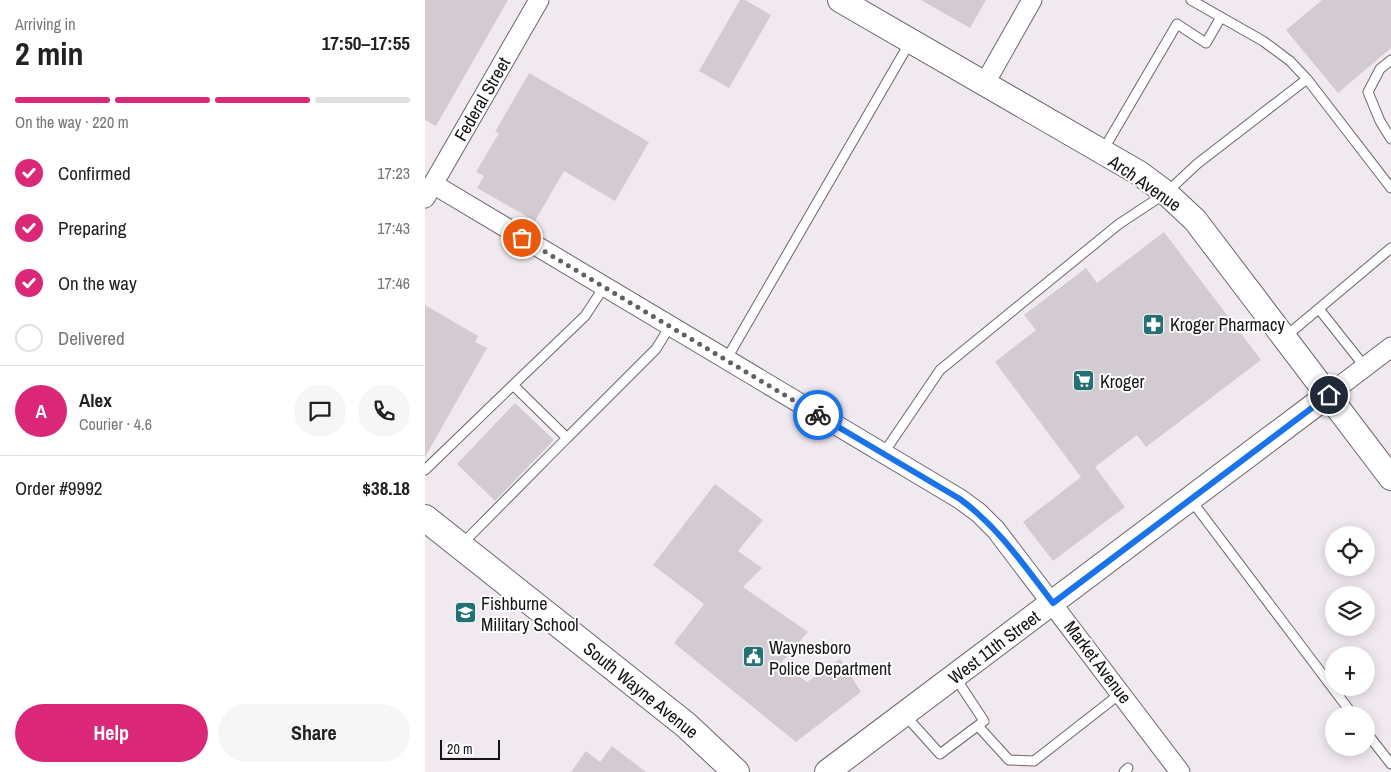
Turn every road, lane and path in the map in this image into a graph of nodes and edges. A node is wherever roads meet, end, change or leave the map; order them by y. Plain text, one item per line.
1 (539, 0) edge
2 (839, 0) edge
3 (1032, 0) edge
4 (1191, 0) edge
5 (1221, 17) junction
6 (910, 41) junction
7 (1391, 60) edge
8 (1307, 78) junction
9 (985, 83) junction
10 (1391, 139) edge
11 (1102, 152) junction
12 (1391, 188) edge
13 (429, 191) edge
14 (1166, 193) junction
15 (1391, 248) edge
16 (604, 287) junction
17 (1319, 309) junction
18 (670, 326) junction
19 (1285, 338) junction
20 (1391, 347) edge
21 (726, 360) junction
22 (1365, 367) junction
23 (513, 385) junction
24 (1329, 395) junction
25 (567, 438) junction
26 (883, 454) junction
27 (425, 470) edge
28 (1391, 478) edge
29 (1190, 499) junction
30 (425, 518) edge
31 (460, 546) junction
32 (1053, 603) junction
33 (954, 677) junction
34 (1121, 693) junction
35 (1346, 706) edge
36 (904, 714) junction
37 (978, 726) junction
38 (1375, 744) edge
39 (1391, 764) edge
40 (736, 772) edge
41 (827, 772) edge
42 (1180, 772) edge

1 - 13 street, Federal Street
2 - 6 street, Arch Avenue
3 - 9 street
4 - 5 lane
5 - 8 lane
5 - 11 lane
6 - 9 street, Arch Avenue
6 - 21 lane
7 - 10 lane
8 - 12 lane
8 - 14 lane
9 - 11 street, Arch Avenue
11 - 14 street, Arch Avenue
13 - 16 street, Market Avenue
14 - 19 street, Arch Avenue
14 - 26 lane
15 - 17 lane
16 - 18 street, Market Avenue
16 - 23 lane
17 - 19 lane
17 - 22 lane
18 - 21 street, Market Avenue
18 - 25 lane
19 - 24 street, Arch Avenue
20 - 22 street
21 - 26 street, Market Avenue
22 - 24 street
23 - 25 lane
23 - 27 lane
24 - 28 street, Arch Avenue
24 - 29 street, West 11th Street
25 - 31 lane
26 - 32 street, Market Avenue
29 - 32 street, West 11th Street
29 - 35 lane
30 - 31 main road, South Wayne Avenue
31 - 40 main road, South Wayne Avenue
32 - 33 street, West 11th Street
32 - 34 street, Market Avenue
33 - 36 street, West 11th Street
33 - 37 lane
34 - 37 lane
34 - 42 street, Market Avenue
36 - 37 lane
36 - 41 street, West 11th Street
38 - 39 lane

